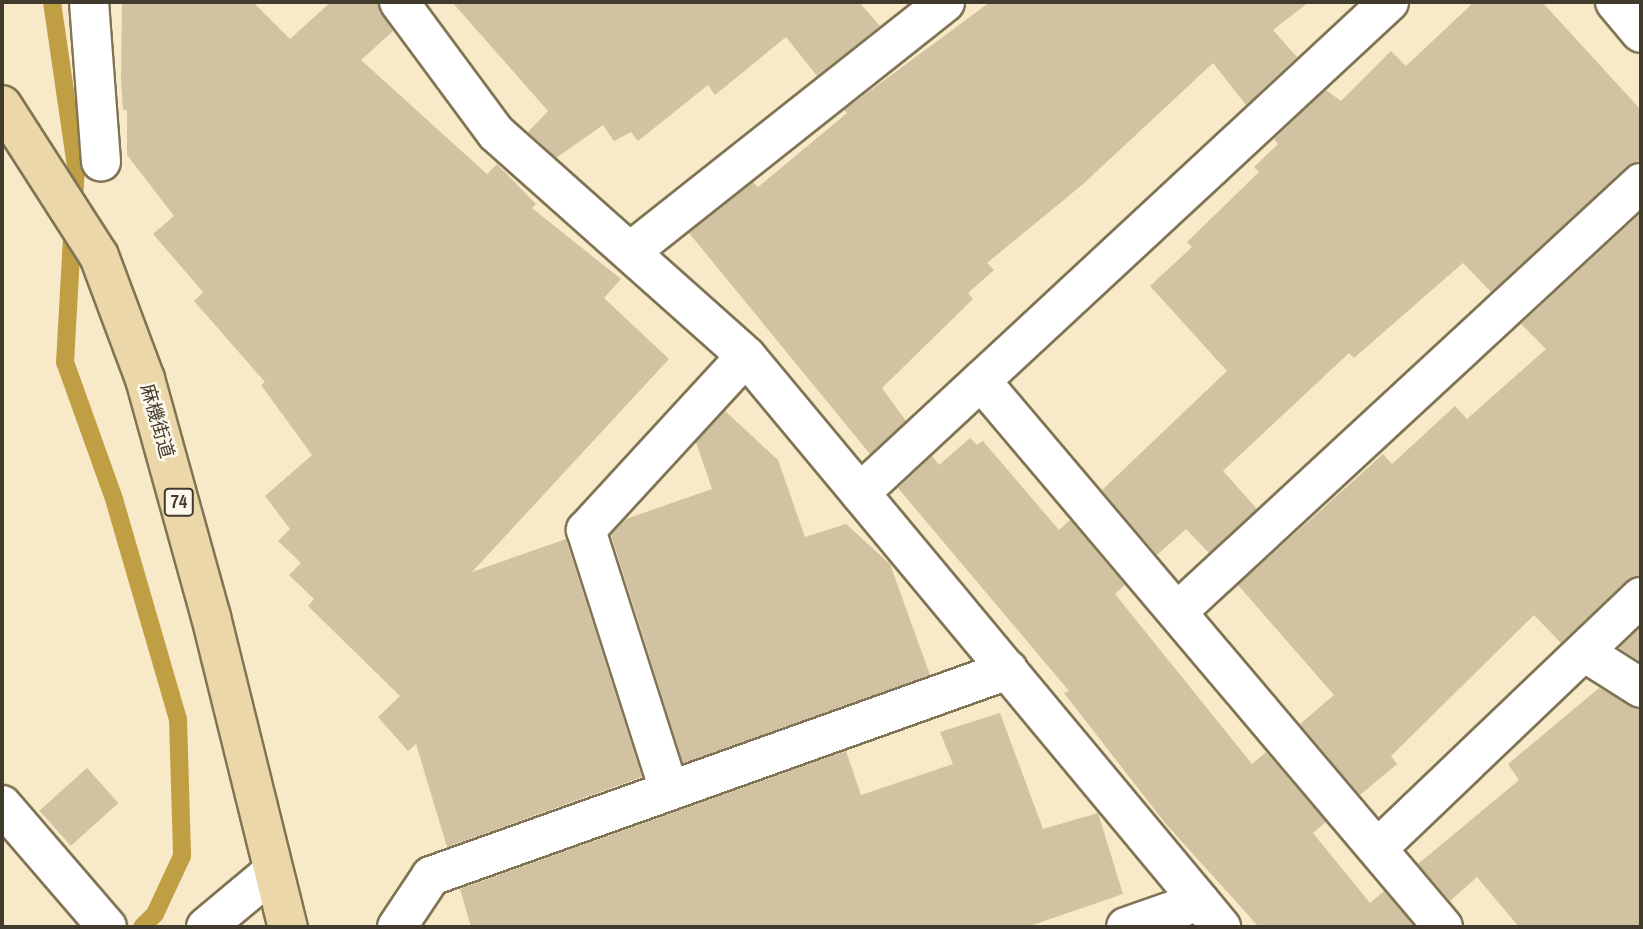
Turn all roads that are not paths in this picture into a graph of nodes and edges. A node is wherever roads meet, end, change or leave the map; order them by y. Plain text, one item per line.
1 (89, 2) edge
2 (398, 2) edge
3 (945, 2) edge
4 (1389, 2) edge
5 (1615, 2) edge
6 (1641, 33) edge
7 (2, 105) edge
8 (101, 162) dead end
9 (1641, 183) edge
10 (630, 252) junction
11 (746, 356) junction
12 (981, 381) junction
13 (860, 494) junction
14 (1641, 597) edge
15 (1177, 612) junction
16 (1584, 652) junction
17 (1008, 670) junction
18 (1641, 688) edge
19 (669, 790) junction
20 (2, 805) edge
21 (1379, 847) junction
22 (272, 872) junction
23 (1210, 914) edge
24 (107, 927) edge
25 (205, 927) edge
26 (288, 927) edge
27 (397, 927) edge
28 (1126, 927) edge
29 (1443, 927) edge

1 - 8 street
2 - 10 street
3 - 10 street
4 - 12 street
5 - 6 street
7 - 22 main road, 麻機街道 / 74
9 - 15 street
10 - 11 street
11 - 13 street
11 - 19 street
12 - 13 street
12 - 15 street
13 - 17 street
14 - 16 street
15 - 21 street
16 - 18 street
16 - 21 street
17 - 19 street
17 - 23 street
19 - 27 street
20 - 24 street
21 - 29 street
22 - 25 street
22 - 26 main road, 麻機街道 / 74
23 - 28 street

